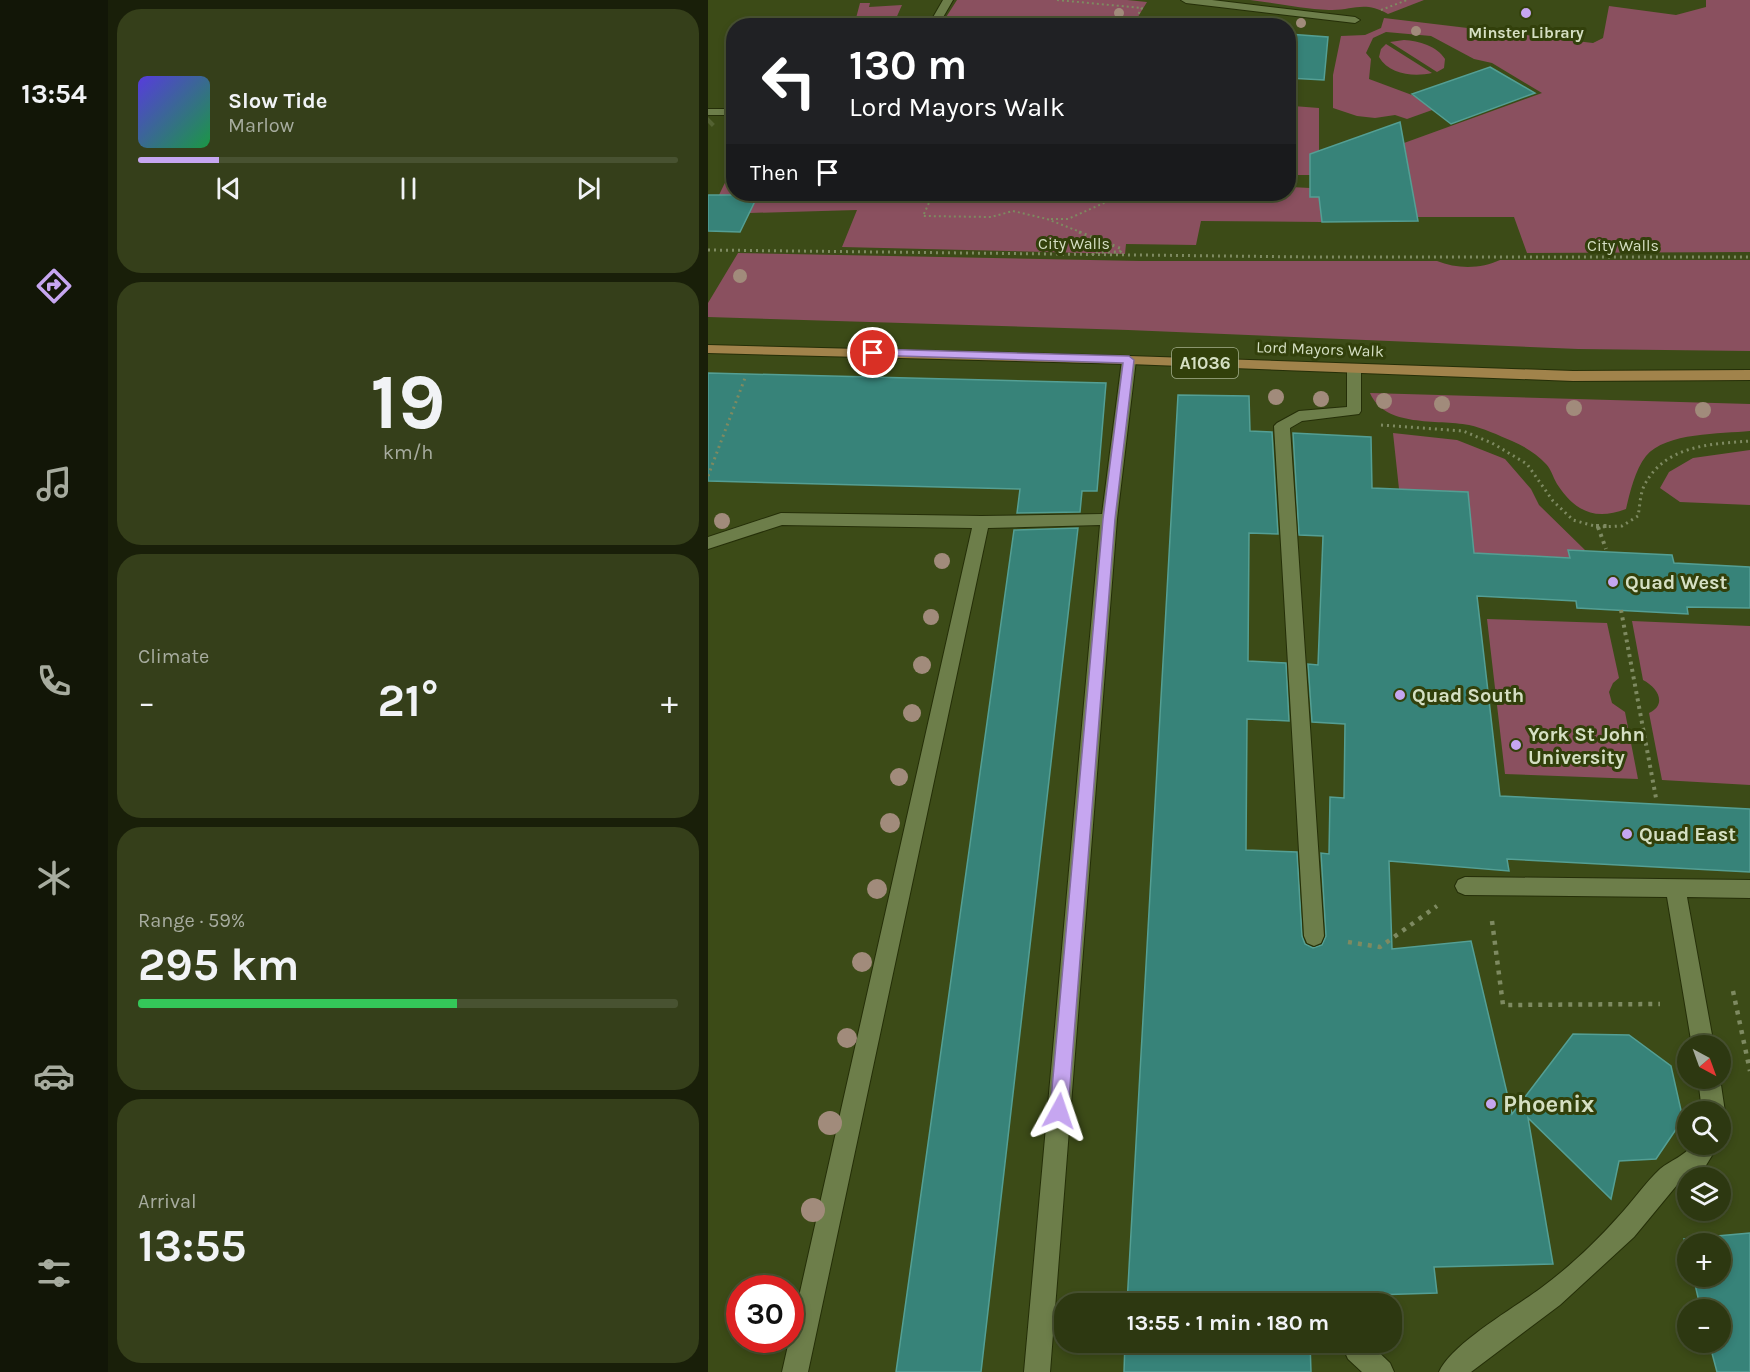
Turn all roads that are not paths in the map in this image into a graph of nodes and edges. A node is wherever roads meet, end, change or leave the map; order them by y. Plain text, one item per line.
1 (948, 0) edge
2 (1186, 0) edge
3 (1279, 11) junction
4 (938, 18) edge
5 (1277, 18) edge
6 (1355, 20) dead end
7 (726, 113) edge
8 (711, 115) edge
9 (708, 349) edge
10 (1129, 360) junction
11 (1354, 368) junction
12 (1750, 375) edge
13 (1109, 519) junction
14 (981, 522) junction
15 (708, 543) edge
16 (1465, 886) road end
17 (1675, 887) junction
18 (1750, 890) edge
19 (1314, 936) road end
20 (1701, 1035) edge
21 (1700, 1155) edge
22 (1360, 1353) edge
23 (795, 1372) edge
24 (1037, 1372) edge
25 (1381, 1372) edge
26 (1452, 1372) edge

1 - 4 street
2 - 3 street
3 - 5 street
3 - 6 street
7 - 8 street
9 - 10 main road, Lord Mayors Walk / A1036
10 - 11 main road, Lord Mayors Walk / A1036
10 - 13 street
11 - 12 main road, Lord Mayors Walk / A1036
11 - 19 street
13 - 14 street
13 - 24 street
14 - 15 street
14 - 23 street
16 - 17 street
17 - 18 street
17 - 20 street
21 - 26 street
22 - 25 street

